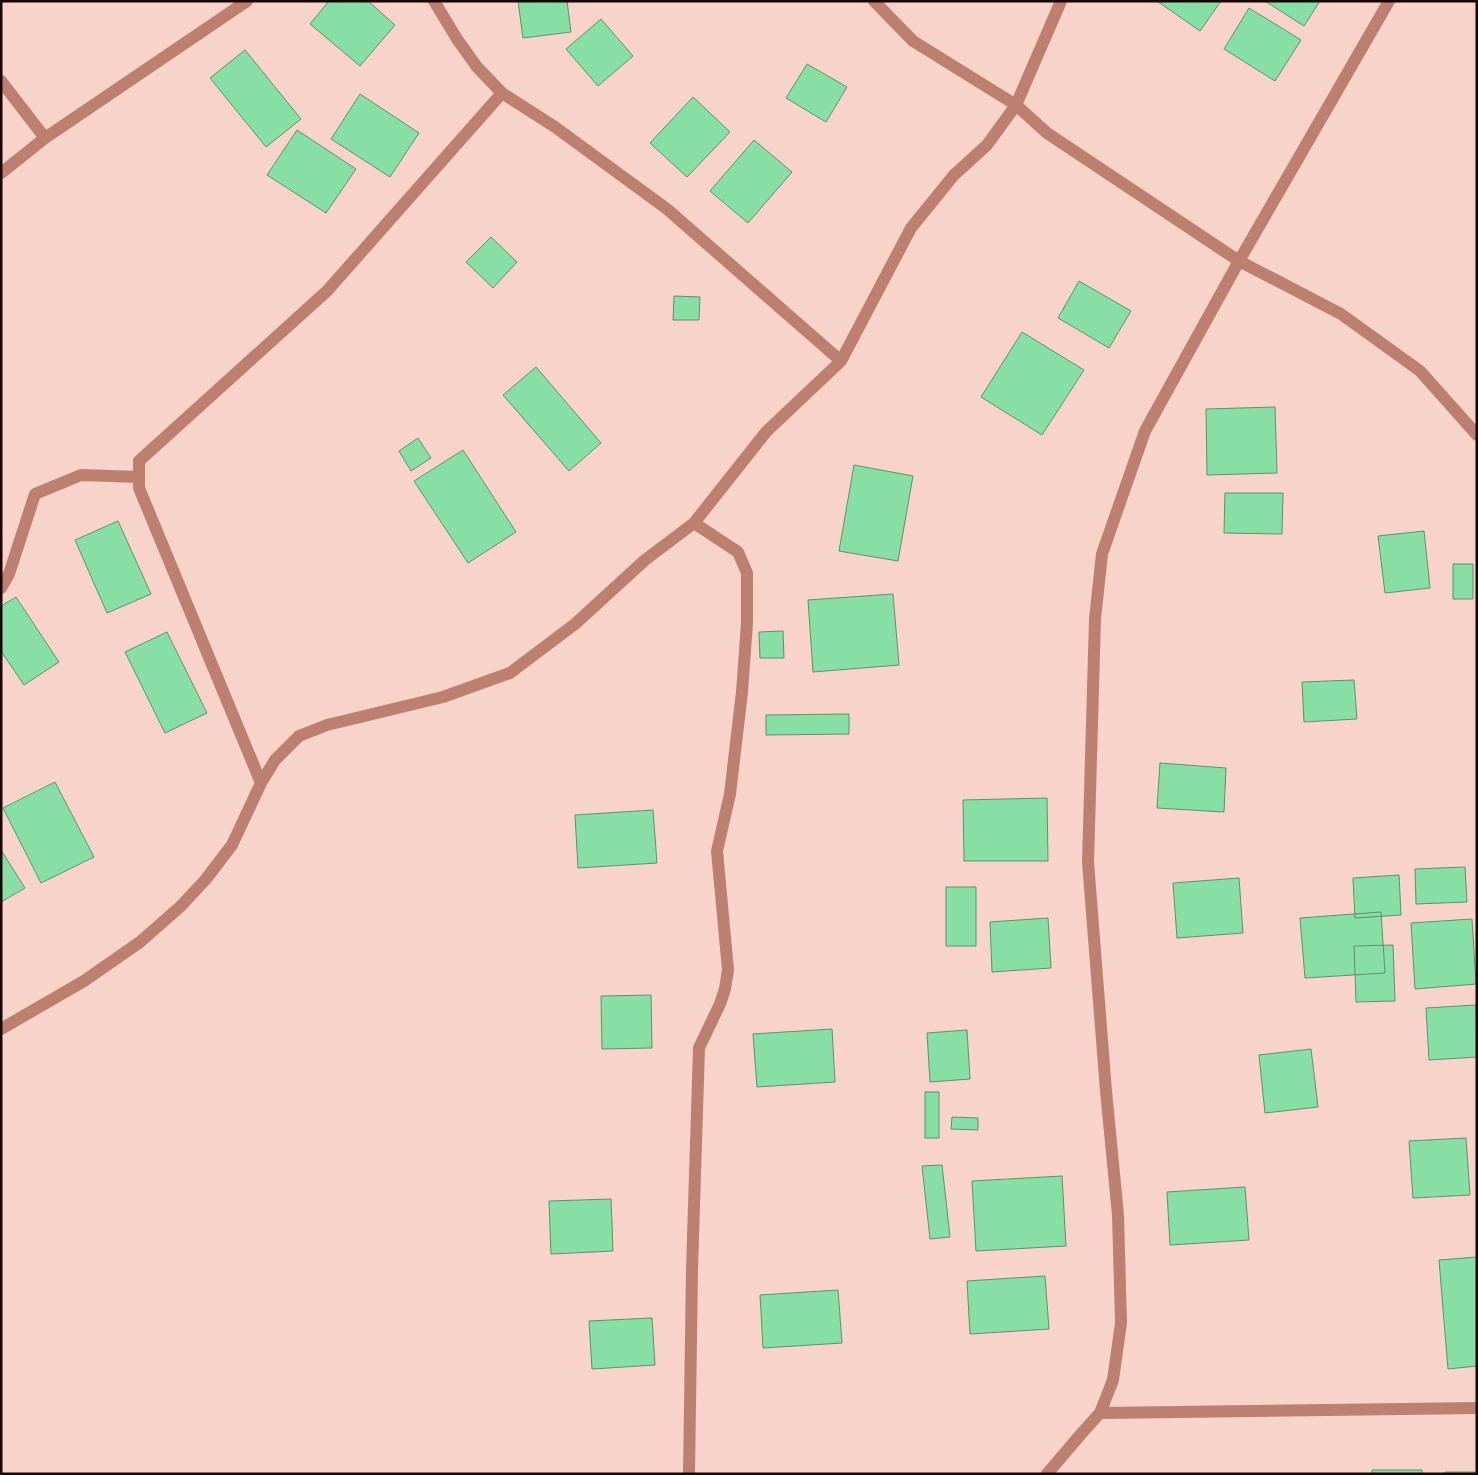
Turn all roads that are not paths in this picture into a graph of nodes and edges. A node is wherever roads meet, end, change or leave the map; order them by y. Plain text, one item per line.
1 (247, 1) edge
2 (434, 1) edge
3 (874, 1) edge
4 (1061, 1) edge
5 (1389, 1) edge
6 (1, 81) edge
7 (502, 93) junction
8 (1016, 105) junction
9 (45, 138) junction
10 (1, 172) edge
11 (1239, 261) junction
12 (841, 361) junction
13 (1477, 436) edge
14 (139, 477) junction
15 (694, 523) junction
16 (1, 588) edge
17 (261, 783) junction
18 (1, 1029) edge
19 (1477, 1408) edge
20 (1100, 1413) junction
21 (689, 1474) edge
22 (1047, 1474) edge

1 - 9 street
2 - 7 street
3 - 8 street
4 - 8 street
5 - 11 street
6 - 9 street
7 - 12 street
7 - 14 street
8 - 11 street
8 - 12 street
9 - 10 street
11 - 13 street
11 - 20 street
12 - 15 street
14 - 16 street
14 - 17 street
15 - 17 street
15 - 21 street
17 - 18 street
19 - 20 street
20 - 22 street

